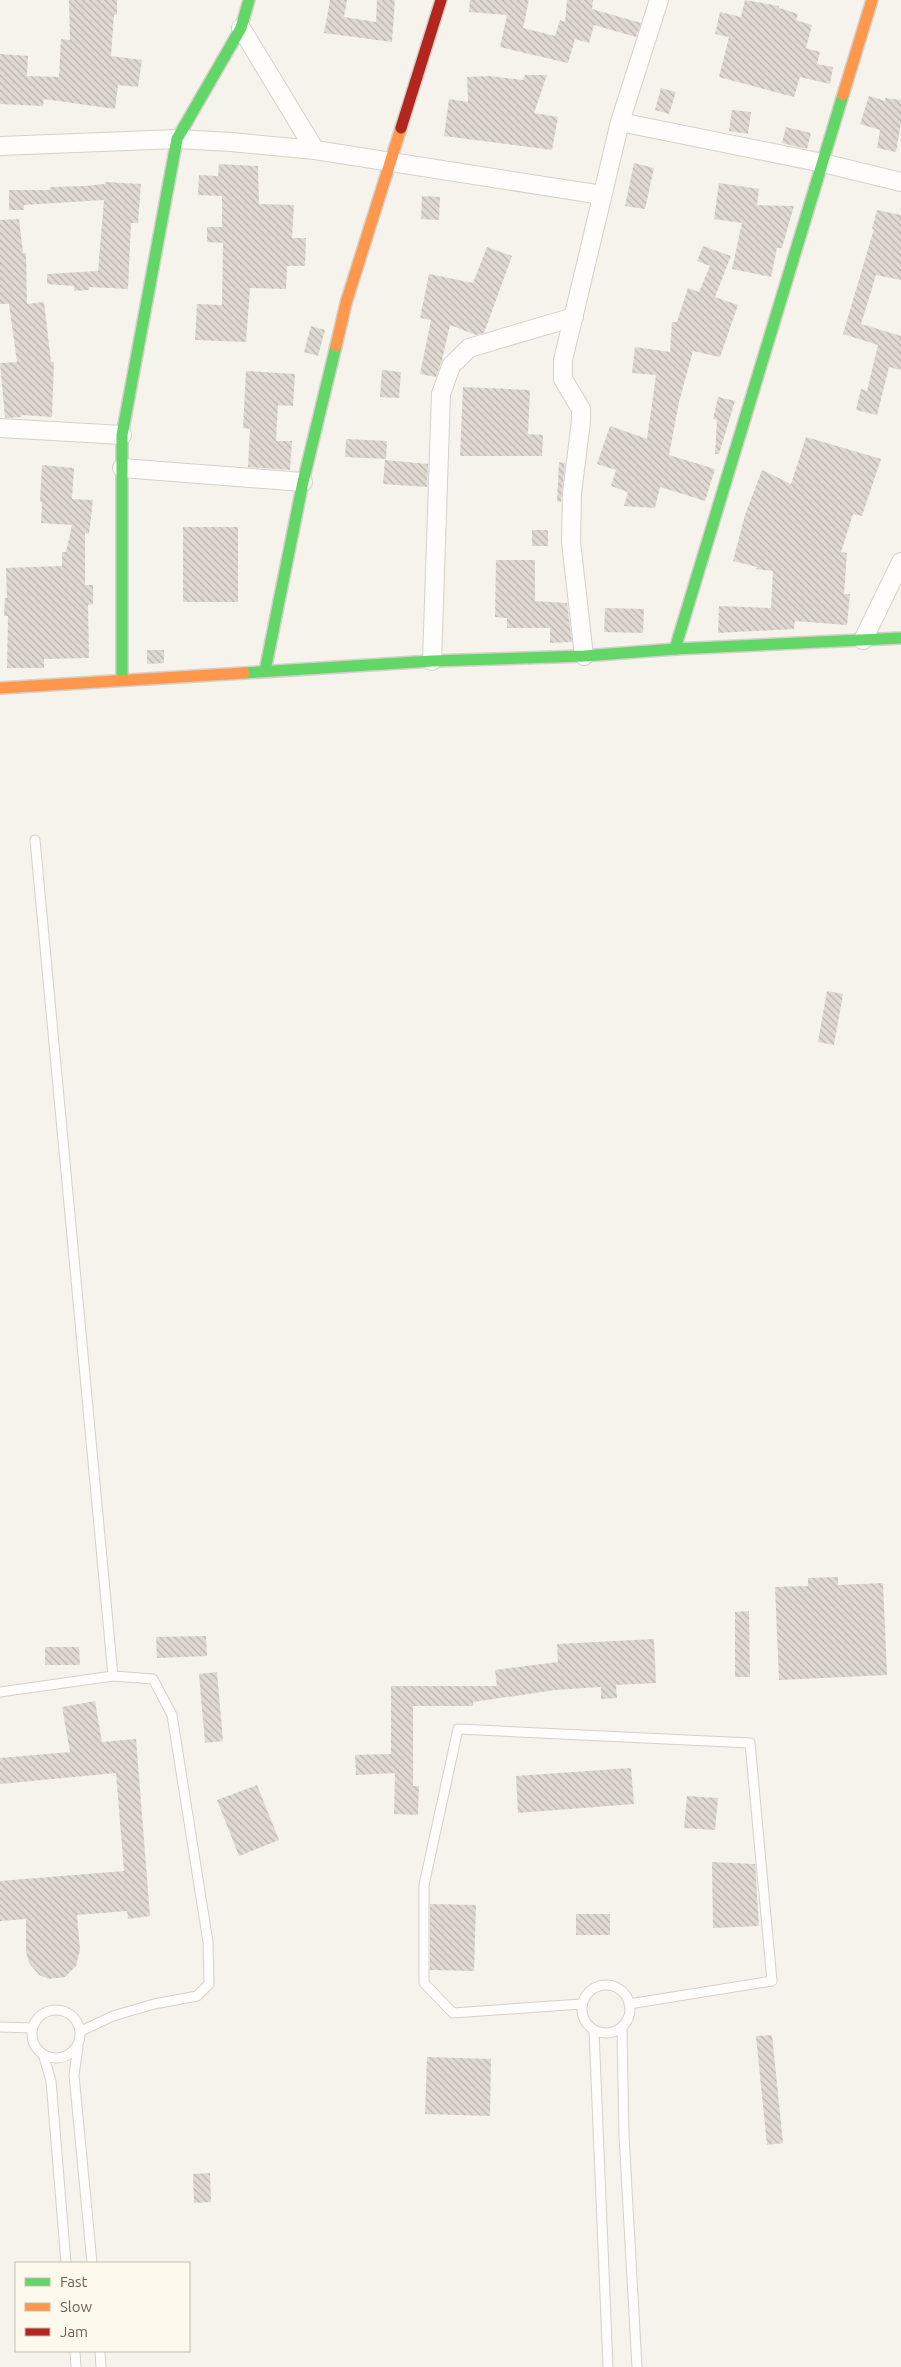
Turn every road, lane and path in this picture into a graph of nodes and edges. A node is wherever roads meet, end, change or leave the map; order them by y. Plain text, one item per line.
1 (249, 0) edge
2 (441, 0) edge
3 (659, 0) edge
4 (872, 0) edge
5 (241, 28) junction
6 (620, 122) junction
7 (176, 139) junction
8 (0, 146) edge
9 (315, 150) junction
10 (823, 162) junction
11 (390, 163) junction
12 (901, 182) edge
13 (602, 195) junction
14 (574, 317) junction
15 (0, 428) edge
16 (122, 435) junction
17 (122, 468) junction
18 (303, 482) junction
19 (901, 562) edge
20 (901, 638) edge
21 (862, 640) junction
22 (675, 648) junction
23 (584, 656) junction
24 (432, 661) junction
25 (266, 671) junction
26 (122, 679) junction
27 (0, 688) edge
28 (35, 840) dead end
29 (113, 1676) junction
30 (0, 1692) edge
31 (581, 2004) junction
32 (630, 2004) junction
33 (0, 2027) edge
34 (32, 2028) junction
35 (622, 2028) junction
36 (81, 2030) junction
37 (594, 2030) junction
38 (78, 2047) junction
39 (44, 2057) junction
40 (66, 2262) edge
41 (92, 2262) edge
42 (75, 2352) edge
43 (100, 2352) edge
44 (76, 2367) edge
45 (101, 2367) edge
46 (608, 2367) edge
47 (637, 2367) edge

1 - 5 street
2 - 11 street
3 - 6 street
4 - 10 street
5 - 7 street
5 - 9 street
6 - 10 street
6 - 13 street
7 - 8 street
7 - 9 street
7 - 16 street
9 - 11 street
10 - 12 street
10 - 22 street
11 - 13 street
11 - 18 street
13 - 14 street
14 - 23 street
14 - 24 street
15 - 16 street
16 - 17 street
17 - 18 street
17 - 26 street
18 - 25 street
19 - 21 street
20 - 21 street
21 - 22 street
22 - 23 street
23 - 24 street
24 - 25 street
25 - 26 street
26 - 27 street
28 - 29 lane
29 - 30 lane
29 - 36 lane
31 - 32 lane
31 - 32 lane
31 - 37 lane
32 - 35 lane
33 - 34 lane
34 - 36 lane
34 - 39 lane
35 - 37 lane
35 - 47 lane
36 - 38 lane
37 - 46 lane
38 - 39 lane
38 - 41 lane
39 - 40 lane
42 - 44 lane
43 - 45 lane

